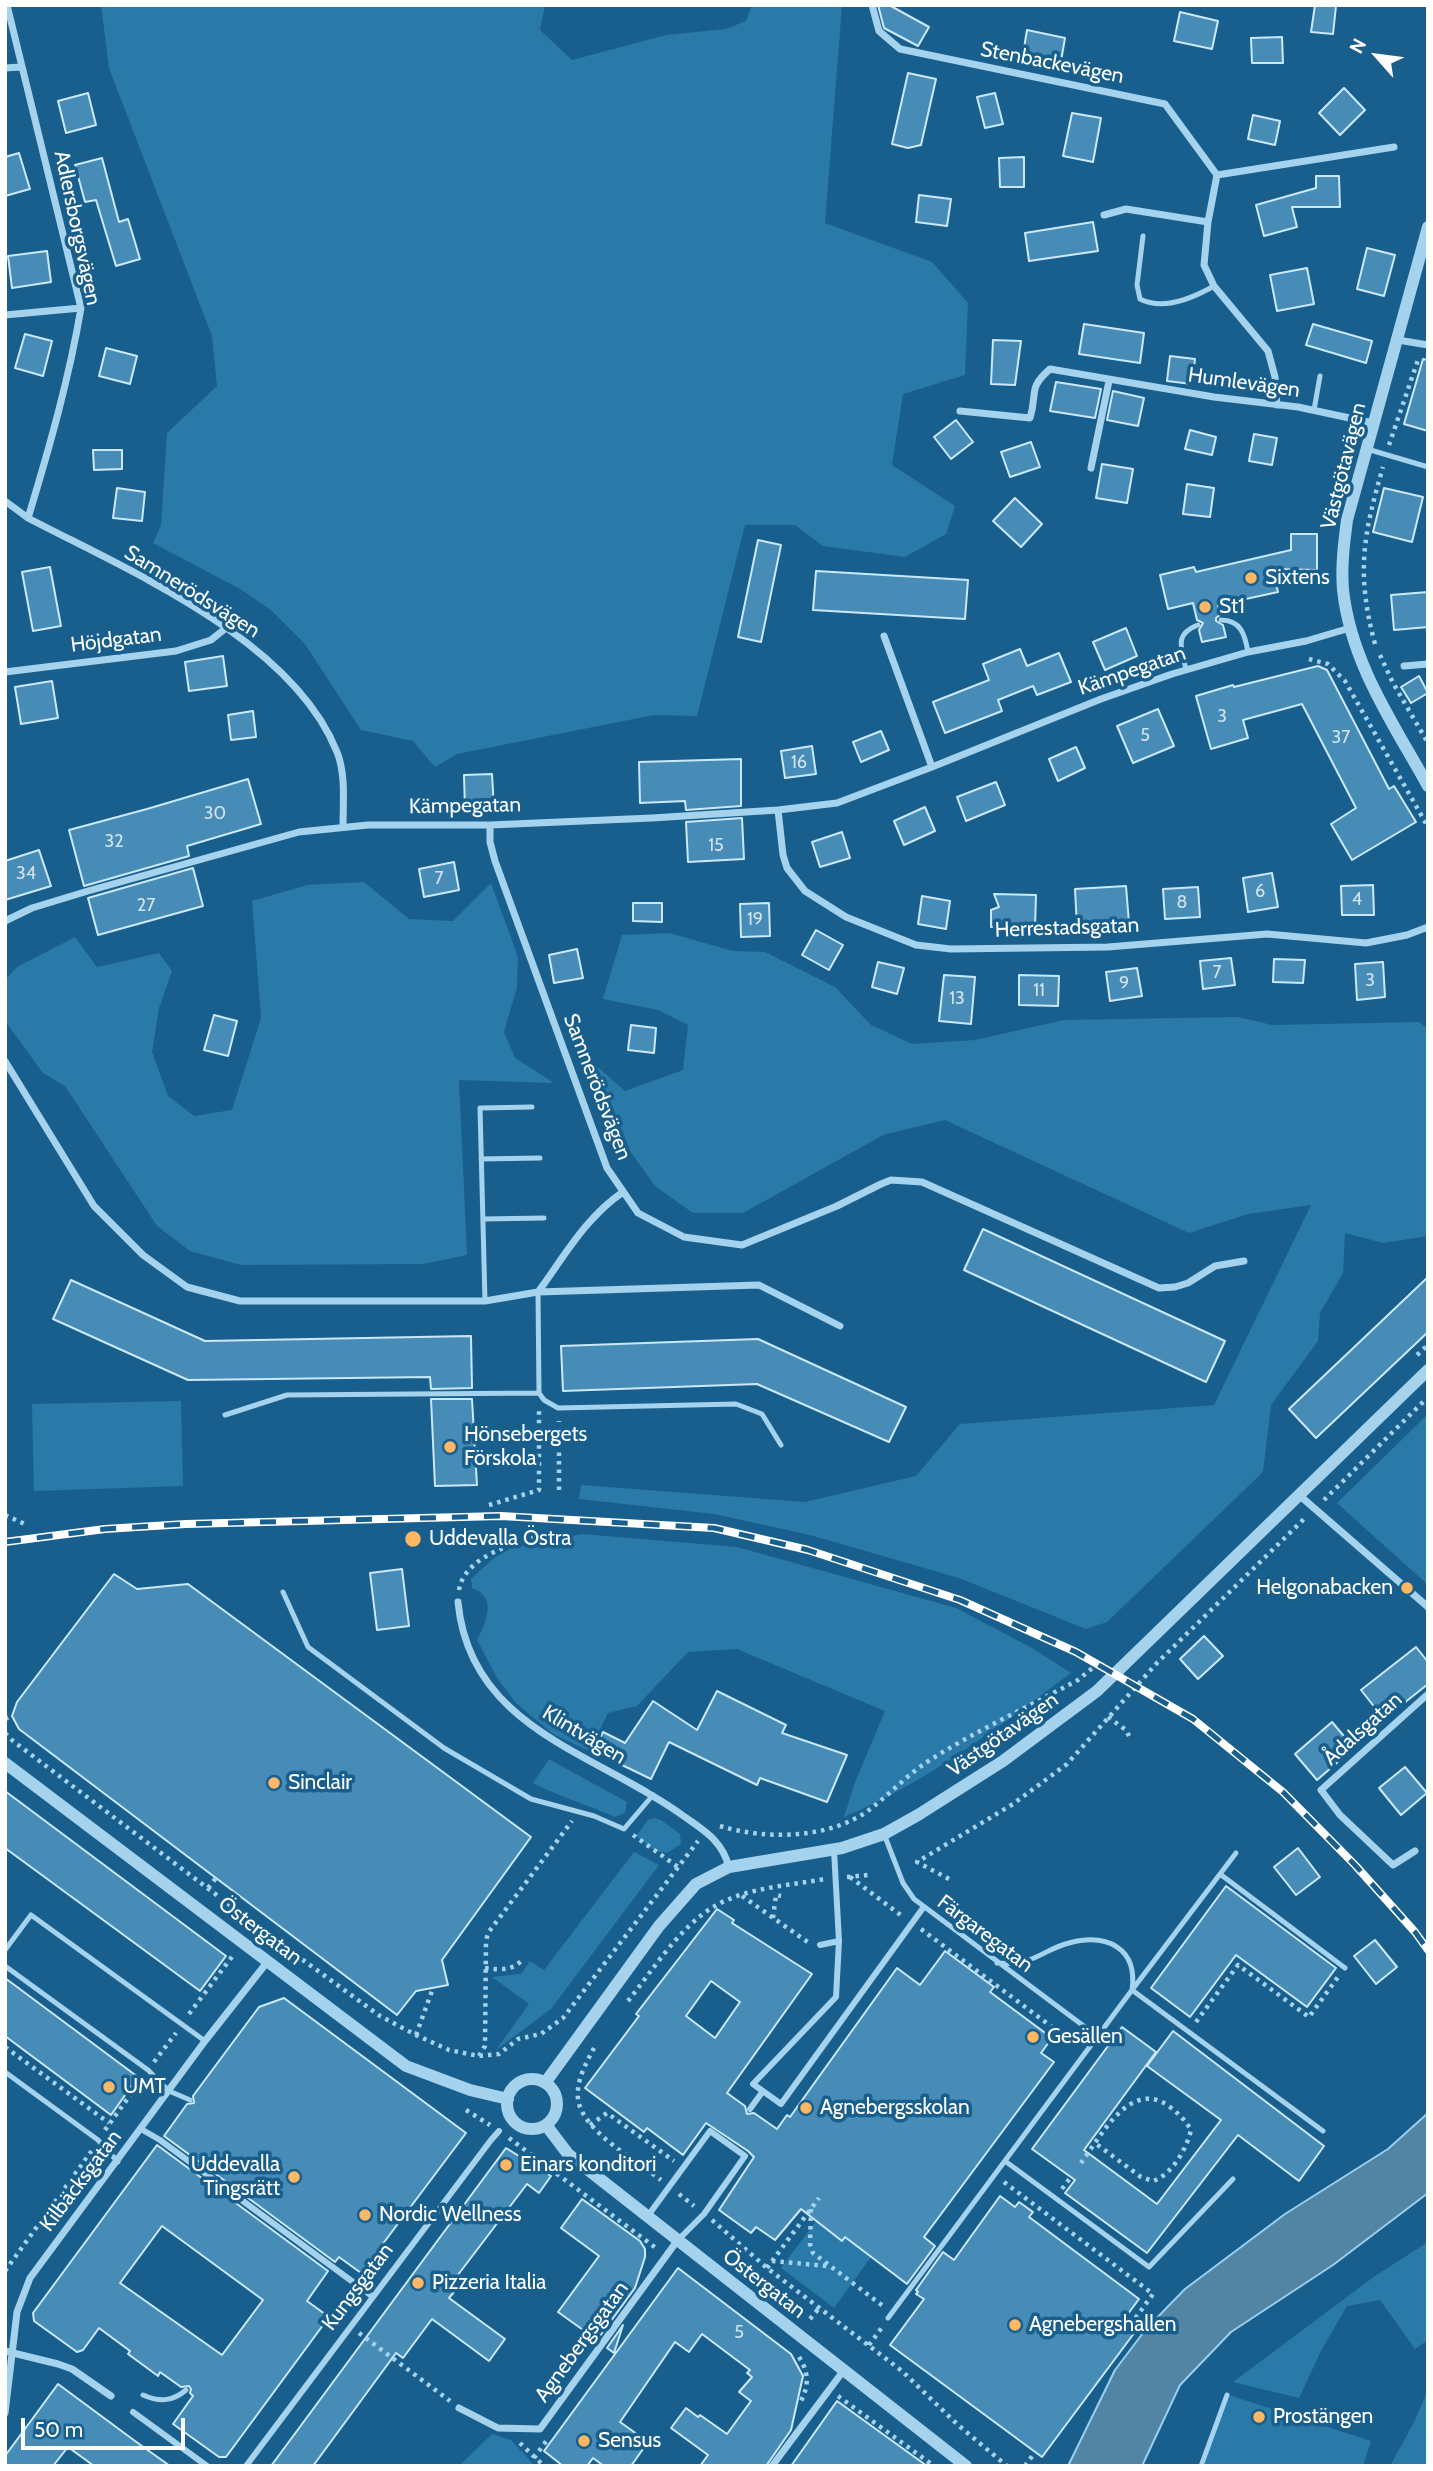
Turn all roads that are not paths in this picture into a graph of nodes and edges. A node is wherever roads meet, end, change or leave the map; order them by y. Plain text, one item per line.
1 (6, 5) edge
2 (872, 5) edge
3 (21, 66) junction
4 (5, 68) edge
5 (1394, 147) dead end
6 (1217, 174) junction
7 (1104, 215) dead end
8 (1208, 222) junction
9 (1428, 227) edge
10 (1143, 236) dead end
11 (1214, 286) junction
12 (81, 308) junction
13 (5, 315) edge
14 (1398, 340) junction
15 (1426, 345) edge
16 (1320, 376) dead end
17 (1109, 381) junction
18 (1277, 405) junction
19 (1314, 410) junction
20 (960, 411) dead end
21 (1373, 423) junction
22 (1366, 448) junction
23 (1428, 467) edge
24 (1091, 468) dead end
25 (5, 501) edge
26 (27, 518) junction
27 (1221, 620) dead end
28 (1198, 625) dead end
29 (226, 628) junction
30 (1350, 628) junction
31 (884, 636) dead end
32 (1248, 652) junction
33 (1428, 664) edge
34 (1405, 666) dead end
35 (1186, 669) junction
36 (5, 672) edge
37 (932, 767) junction
38 (1428, 786) edge
39 (778, 810) junction
40 (490, 825) junction
41 (343, 827) junction
42 (5, 921) edge
43 (1428, 928) edge
44 (5, 1061) edge
45 (532, 1107) dead end
46 (540, 1158) dead end
47 (481, 1159) junction
48 (623, 1192) junction
49 (544, 1218) dead end
50 (483, 1219) junction
51 (1244, 1261) dead end
52 (538, 1292) junction
53 (485, 1301) junction
54 (840, 1326) dead end
55 (1428, 1370) edge
56 (539, 1393) junction
57 (225, 1415) dead end
58 (781, 1445) dead end
59 (1298, 1494) junction
60 (283, 1592) dead end
61 (458, 1602) road end
62 (1428, 1607) edge
63 (1428, 1694) edge
64 (5, 1763) edge
65 (653, 1795) junction
66 (884, 1834) junction
67 (834, 1849) junction
68 (1415, 1851) dead end
69 (1236, 1853) dead end
70 (729, 1867) junction
71 (1220, 1874) junction
72 (923, 1908) junction
73 (839, 1941) junction
74 (820, 1945) road end
75 (5, 1950) edge
76 (268, 1961) junction
77 (997, 1963) junction
78 (5, 1966) edge
79 (1345, 1968) road end
80 (1132, 1990) junction
81 (836, 1997) junction
82 (850, 2009) junction
83 (1097, 2036) junction
84 (205, 2041) junction
85 (5, 2072) edge
86 (545, 2083) junction
87 (169, 2091) junction
88 (763, 2091) junction
89 (508, 2099) junction
90 (190, 2100) dead end
91 (750, 2109) dead end
92 (546, 2125) junction
93 (141, 2129) junction
94 (499, 2131) road end
95 (1323, 2131) dead end
96 (1005, 2161) junction
97 (118, 2162) junction
98 (1233, 2179) dead end
99 (647, 2217) junction
100 (677, 2241) junction
101 (372, 2297) junction
102 (890, 2315) road end
103 (9, 2352) edge
104 (844, 2370) junction
105 (186, 2390) dead end
106 (143, 2395) dead end
107 (1227, 2395) dead end
108 (111, 2396) dead end
109 (459, 2408) road end
110 (133, 2412) dead end
111 (5, 2413) edge
112 (208, 2466) edge
113 (246, 2466) edge
114 (772, 2466) edge
115 (966, 2466) edge
116 (1201, 2466) edge

1 - 3 street, Adlersborgsvägen
2 - 6 street, Stenbackevägen
3 - 4 street
3 - 12 street, Adlersborgsvägen
5 - 6 street
6 - 8 street
7 - 8 street
8 - 11 street
9 - 14 street, Västgötavägen
10 - 11 lane
11 - 18 street
12 - 13 street
12 - 26 street, Adlersborgsvägen
14 - 15 street
14 - 21 street, Västgötavägen
16 - 19 lane
17 - 18 street, Humlevägen
17 - 20 street, Humlevägen
17 - 24 street
18 - 19 street, Humlevägen
19 - 21 street, Humlevägen
21 - 22 street, Västgötavägen
22 - 23 lane
22 - 30 street, Västgötavägen
25 - 26 street, Samnerödsvägen
26 - 29 street, Samnerödsvägen
27 - 32 lane
28 - 35 lane
29 - 36 street, Höjdgatan
29 - 41 street, Samnerödsvägen
30 - 32 street, Kämpegatan
30 - 38 street, Västgötavägen
31 - 37 street
32 - 35 street, Kämpegatan
33 - 34 street
35 - 37 street, Kämpegatan
37 - 39 street, Kämpegatan
39 - 40 street, Kämpegatan
39 - 43 street, Herrestadsgatan
40 - 41 street, Kämpegatan
40 - 48 street, Samnerödsvägen
41 - 42 street, Kämpegatan
44 - 53 street
45 - 47 lane
46 - 47 lane
47 - 50 lane
48 - 51 street, Samnerödsvägen
48 - 52 street
49 - 50 lane
50 - 53 lane
52 - 53 street
52 - 54 street
52 - 56 lane
55 - 59 street, Västgötavägen
56 - 57 lane
56 - 58 lane
59 - 62 street
59 - 66 street, Västgötavägen
60 - 65 lane
61 - 65 street, Klintvägen
63 - 68 street, Ådalsgatan
64 - 76 street, Östergatan
65 - 70 street, Klintvägen
66 - 67 street, Västgötavägen
66 - 72 lane, Färgaregatan
67 - 70 street, Västgötavägen
67 - 73 street
69 - 71 lane
70 - 86 street, Västgötavägen
71 - 79 lane
71 - 80 lane
72 - 77 lane, Färgaregatan
72 - 82 street
73 - 74 street
73 - 81 street
75 - 84 lane
76 - 84 street, Kilbäcksgatan
76 - 89 street, Östergatan
77 - 80 lane
77 - 83 lane, Färgaregatan
78 - 87 lane
80 - 83 lane
80 - 95 lane
81 - 82 street
81 - 88 street
82 - 88 street
83 - 96 lane
84 - 87 street, Kilbäcksgatan
85 - 97 lane
86 - 89 street
86 - 92 street
87 - 90 lane
87 - 93 street, Kilbäcksgatan
88 - 91 street
89 - 92 street
92 - 99 street, Östergatan
93 - 97 street, Kilbäcksgatan
93 - 101 street
94 - 101 street, Kungsgatan
96 - 98 lane
96 - 102 lane
97 - 103 street, Kilbäcksgatan
99 - 100 street, Östergatan
99 - 100 street
100 - 104 street, Östergatan
100 - 109 street, Agnebergsgatan
101 - 113 street, Kungsgatan
103 - 108 street
103 - 111 street, Kilbäcksgatan
104 - 114 street
104 - 115 street, Östergatan
105 - 106 lane
107 - 116 lane
110 - 112 street

